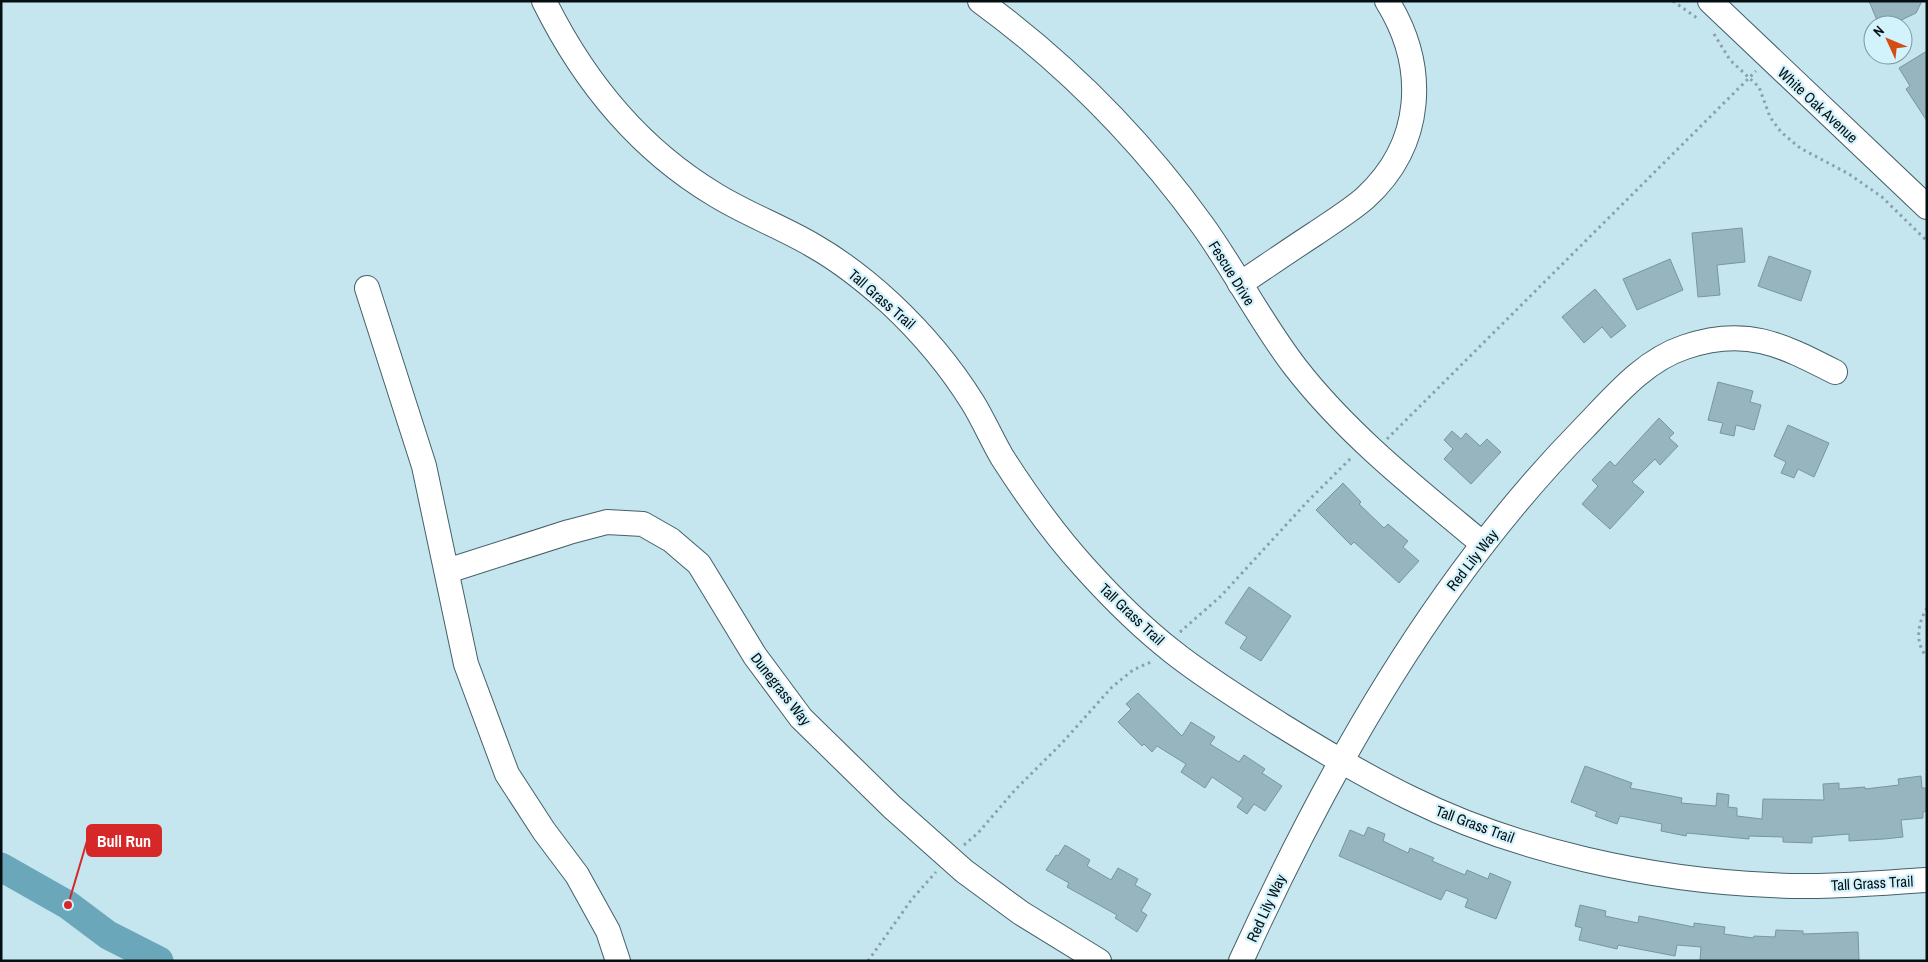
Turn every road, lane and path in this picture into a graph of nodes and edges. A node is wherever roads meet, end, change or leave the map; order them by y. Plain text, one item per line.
1 (544, 1) edge
2 (980, 1) edge
3 (1387, 1) edge
4 (1673, 1) edge
5 (1706, 11) edge
6 (1712, 30) dead end
7 (1769, 58) junction
8 (1749, 78) junction
9 (1927, 207) edge
10 (1927, 241) edge
11 (1240, 284) junction
12 (367, 288) dead end
13 (1835, 372) dead end
14 (1370, 448) junction
15 (1483, 544) junction
16 (447, 571) junction
17 (1927, 608) edge
18 (1166, 646) junction
19 (1927, 657) edge
20 (1343, 762) junction
21 (949, 858) junction
22 (1927, 880) edge
23 (618, 961) edge
24 (868, 961) edge
25 (1099, 961) edge
26 (1241, 961) edge

1 - 18 street, Tall Grass Trail
2 - 11 street, Fescue Drive
3 - 11 street
4 - 5 path
5 - 7 street, White Oak Avenue
6 - 8 path
7 - 8 path
7 - 9 street, White Oak Avenue
8 - 10 path
8 - 14 path
11 - 14 street, Fescue Drive
12 - 16 street
13 - 15 street, Red Lily Way
14 - 15 street, Fescue Drive
14 - 18 path
15 - 20 street, Red Lily Way
16 - 21 street, Dunegrass Way
16 - 23 street
17 - 19 path
18 - 20 street, Tall Grass Trail
18 - 21 path
20 - 22 street, Tall Grass Trail
20 - 26 street, Red Lily Way
21 - 24 path
21 - 25 street, Dunegrass Way

